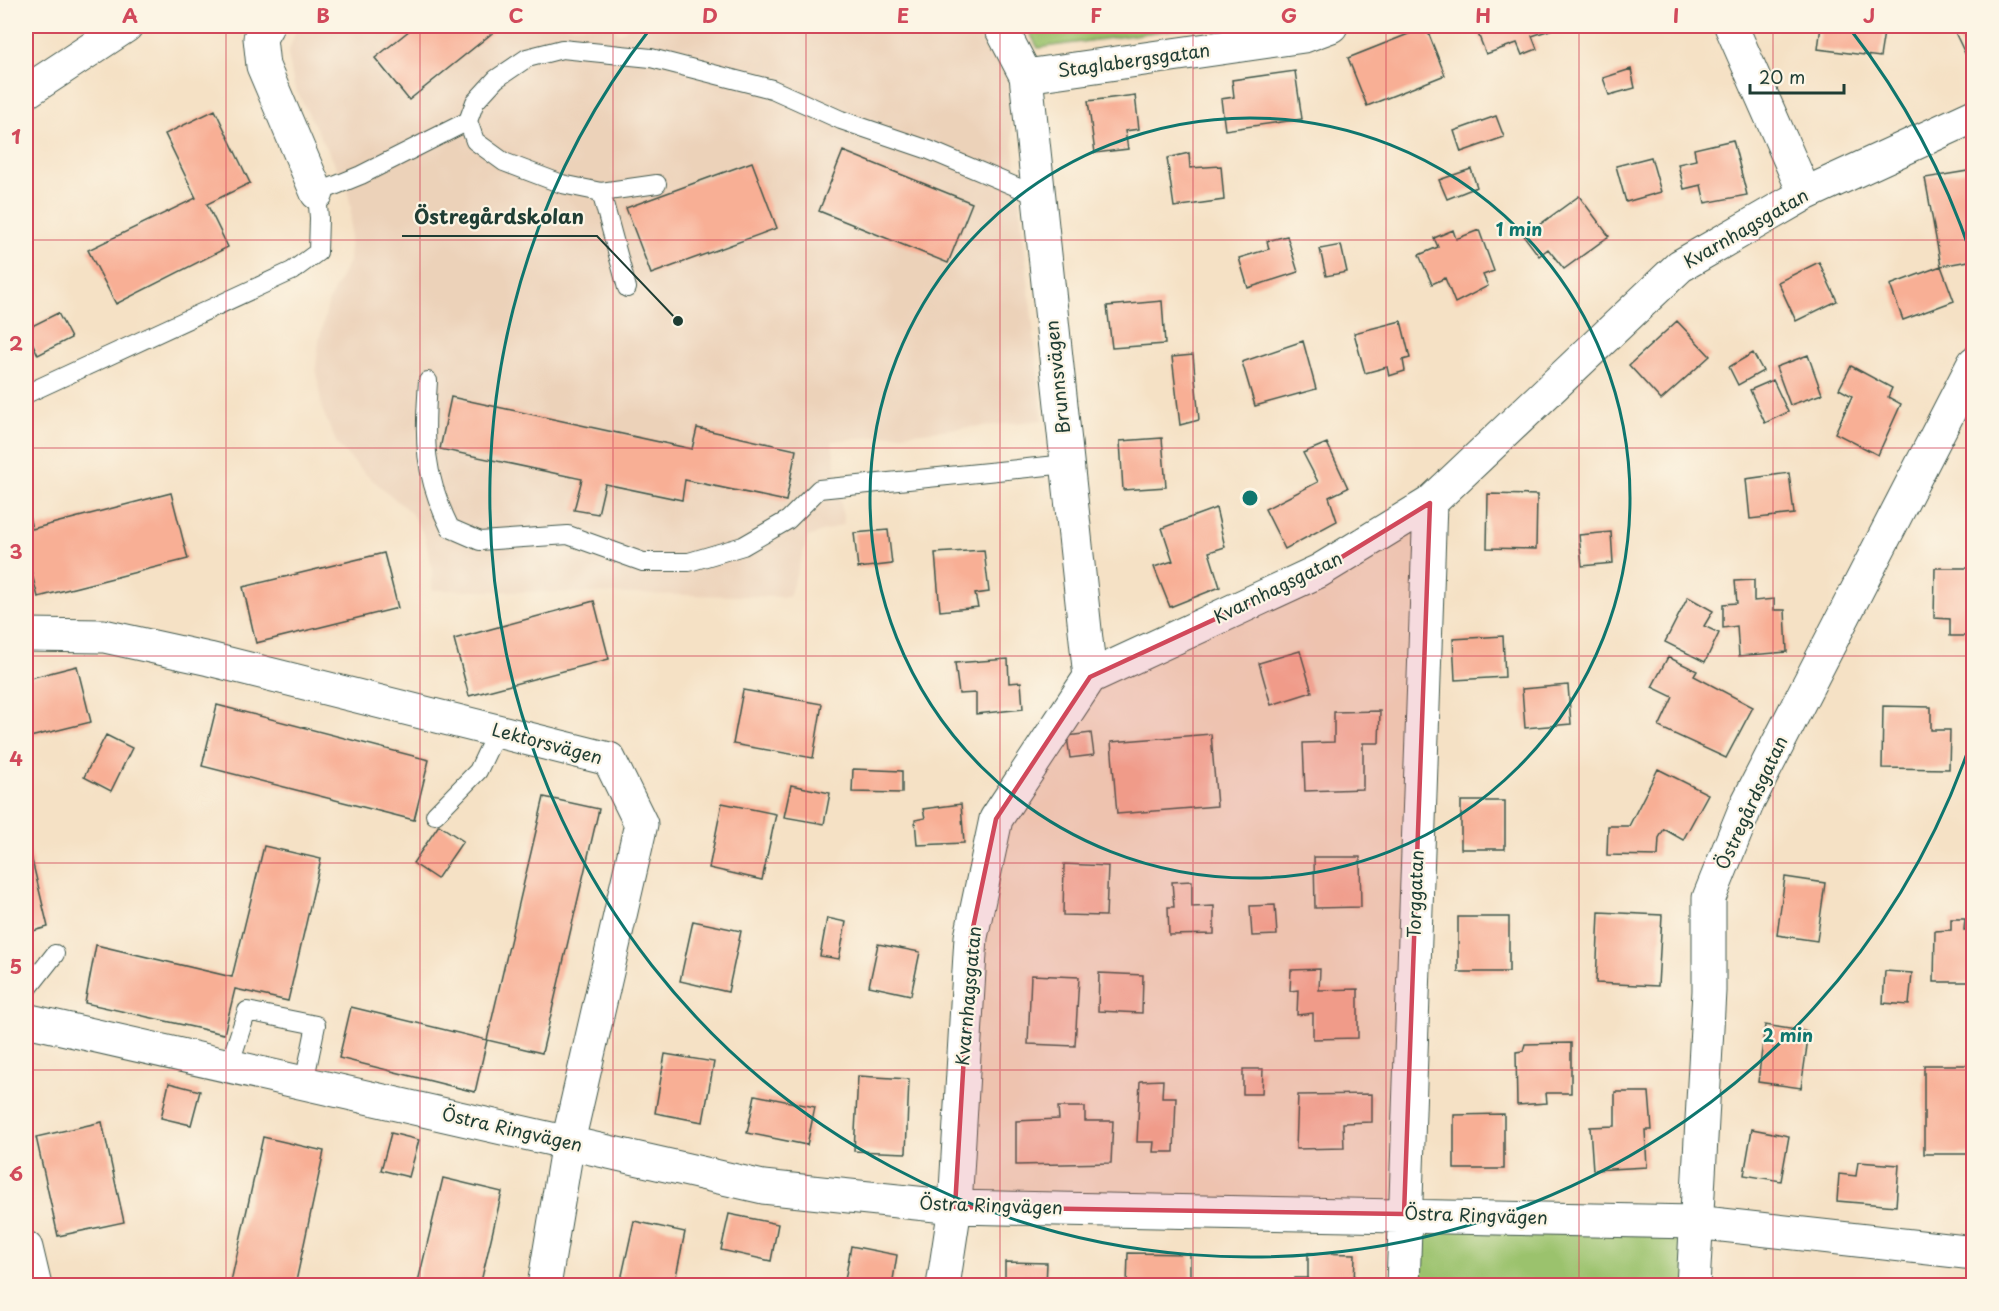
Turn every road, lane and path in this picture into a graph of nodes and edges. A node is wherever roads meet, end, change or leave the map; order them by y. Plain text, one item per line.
1 (126, 26) edge
2 (267, 26) edge
3 (1000, 26) edge
4 (1332, 26) edge
5 (1731, 26) edge
6 (1026, 76) junction
7 (26, 92) edge
8 (1974, 116) edge
9 (468, 121) junction
10 (657, 184) dead end
11 (601, 192) junction
12 (317, 193) junction
13 (1805, 194) junction
14 (1038, 196) junction
15 (627, 288) dead end
16 (1974, 363) edge
17 (428, 381) dead end
18 (26, 394) edge
19 (1067, 464) junction
20 (1431, 502) junction
21 (26, 635) edge
22 (1090, 677) junction
23 (497, 731) junction
24 (435, 815) dead end
25 (55, 954) dead end
26 (26, 992) edge
27 (26, 1020) edge
28 (229, 1066) junction
29 (304, 1083) junction
30 (568, 1142) junction
31 (955, 1207) junction
32 (1404, 1214) junction
33 (1695, 1222) junction
34 (26, 1248) edge
35 (1974, 1253) edge
36 (35, 1286) edge
37 (544, 1286) edge
38 (943, 1286) edge
39 (1404, 1286) edge
40 (1693, 1286) edge

1 - 7 street
2 - 12 street
3 - 6 street
4 - 6 street, Staglabergsgatan
5 - 13 street
6 - 14 street, Brunnsvägen
8 - 13 street, Kvarnhagsgatan
9 - 11 lane
9 - 12 lane
9 - 14 lane
10 - 11 lane
11 - 15 lane
12 - 18 lane
13 - 20 street, Kvarnhagsgatan
14 - 19 street, Brunnsvägen
16 - 33 street, Östregårdsgatan
17 - 19 lane
19 - 22 street, Brunnsvägen
20 - 22 street, Kvarnhagsgatan
20 - 32 street, Torggatan
21 - 23 street, Lektorsvägen
22 - 31 street, Kvarnhagsgatan
23 - 24 lane
23 - 30 street, Lektorsvägen
25 - 26 lane
27 - 28 street, Östra Ringvägen
28 - 29 street, Östra Ringvägen
28 - 29 lane
29 - 30 street, Östra Ringvägen
30 - 31 street, Östra Ringvägen
30 - 37 street, Lektorsvägen
31 - 32 street, Östra Ringvägen
31 - 38 street, Kvarnhagsgatan
32 - 33 street, Östra Ringvägen
32 - 39 street, Torggatan
33 - 35 street, Östra Ringvägen
33 - 40 street, Östregårdsgatan
34 - 36 street

